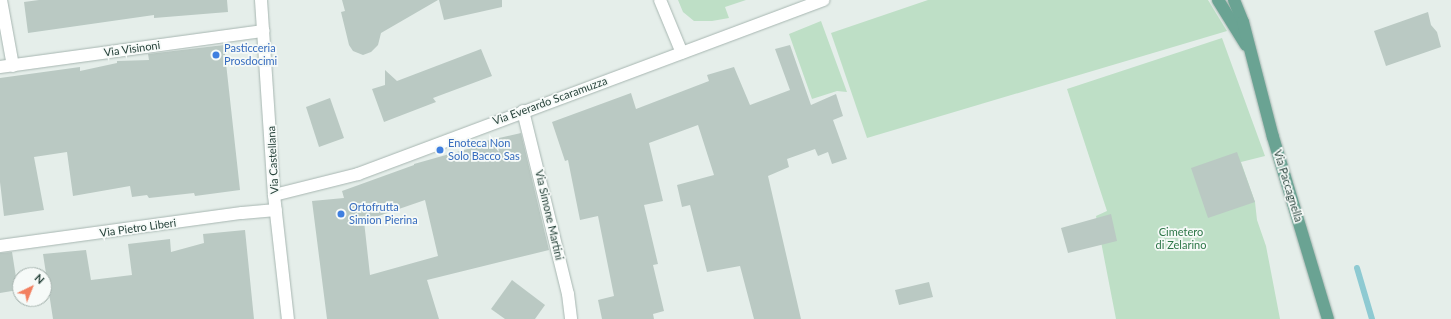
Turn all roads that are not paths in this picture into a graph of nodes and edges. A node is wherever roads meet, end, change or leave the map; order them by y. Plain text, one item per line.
1 (1, 0) edge
2 (261, 0) edge
3 (660, 0) edge
4 (824, 0) edge
5 (1218, 0) edge
6 (1234, 0) edge
7 (264, 31) junction
8 (1251, 52) junction
9 (682, 53) junction
10 (13, 66) junction
11 (0, 67) edge
12 (523, 111) junction
13 (274, 195) junction
14 (276, 210) junction
15 (0, 246) edge
16 (288, 319) edge
17 (571, 319) edge
18 (1328, 319) edge

1 - 10 street
2 - 7 street, Via Castellana
3 - 9 street
4 - 9 street, Via Everardo Scaramuzza
5 - 8 main road, Via Paccagnella
6 - 8 main road, Via Paccagnella
7 - 10 street, Via Visinoni
7 - 13 street, Via Castellana
8 - 18 main road, Via Paccagnella
9 - 12 street, Via Everardo Scaramuzza
10 - 11 street, Via Visinoni
12 - 13 street, Via Everardo Scaramuzza
12 - 17 street, Via Simone Martini
13 - 14 street, Via Castellana
14 - 15 street, Via Pietro Liberi
14 - 16 street, Via Castellana

